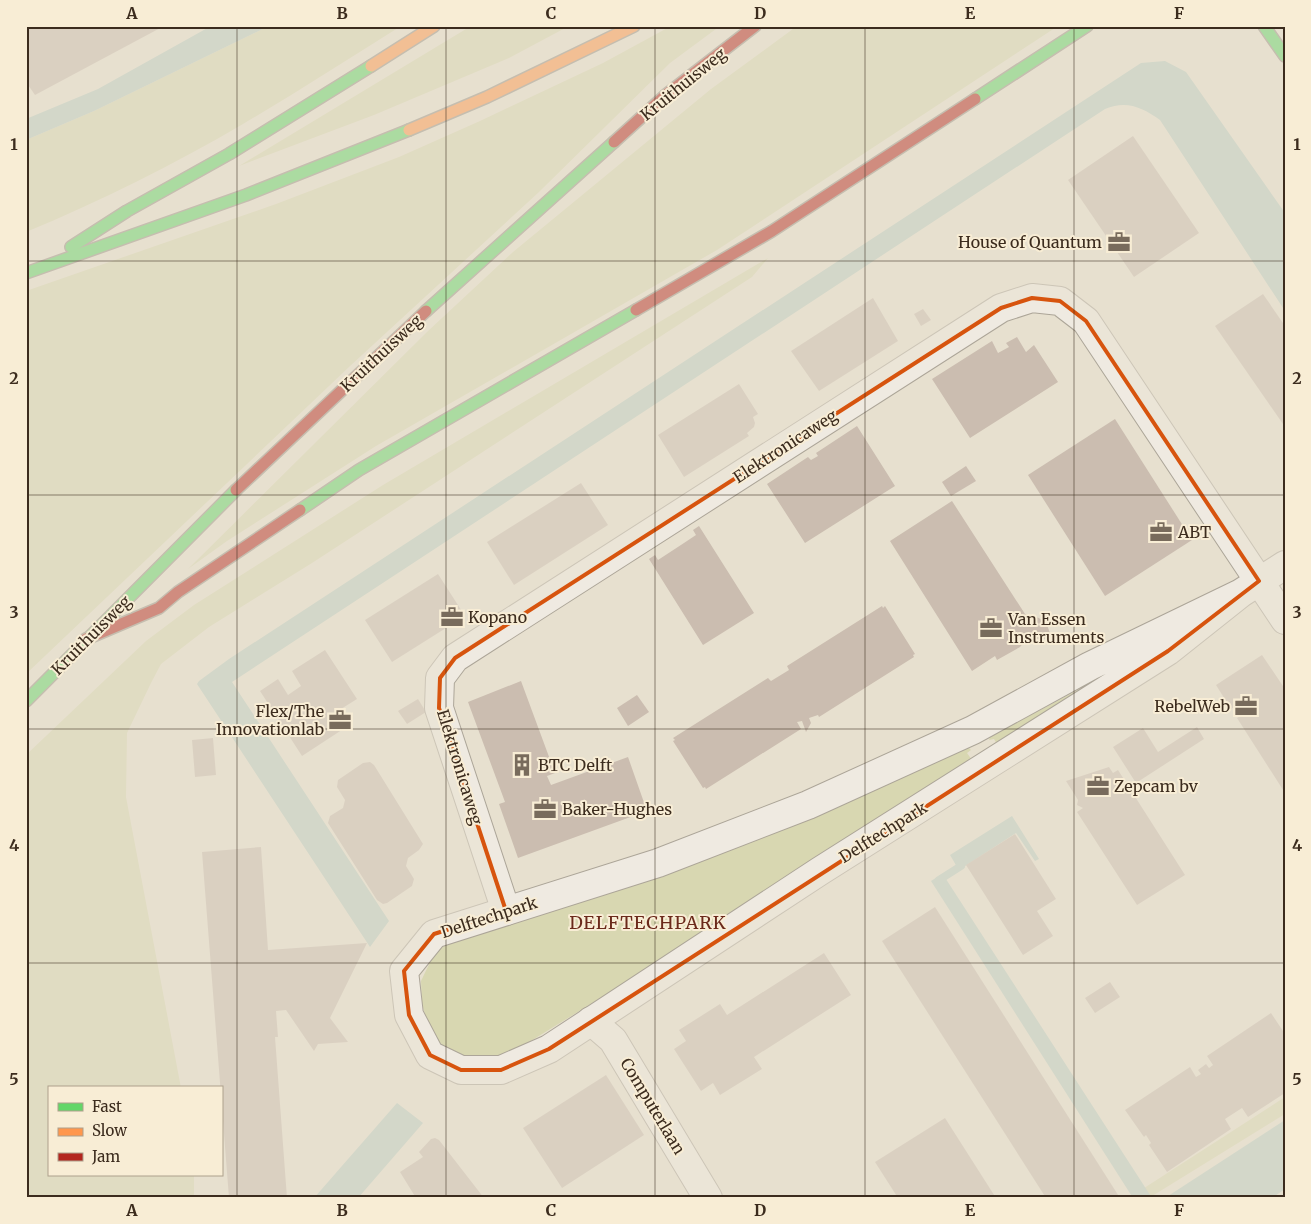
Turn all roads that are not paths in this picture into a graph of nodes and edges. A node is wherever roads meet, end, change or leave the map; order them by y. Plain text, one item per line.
1 (434, 26) edge
2 (634, 26) edge
3 (755, 26) edge
4 (1088, 26) edge
5 (1264, 26) edge
6 (1285, 56) edge
7 (30, 272) edge
8 (1285, 565) edge
9 (1250, 587) junction
10 (1285, 620) edge
11 (86, 639) junction
12 (26, 701) edge
13 (506, 911) junction
14 (591, 1021) junction
15 (708, 1198) edge

1 - 7 main road
2 - 7 main road
3 - 11 main road, Kruithuisweg
4 - 11 main road
5 - 6 main road
8 - 9 street, Delftechpark
9 - 10 street, Elektronicaweg
9 - 13 street, Delftechpark
9 - 13 street, Elektronicaweg
9 - 14 street, Delftechpark
11 - 12 main road, Kruithuisweg
13 - 14 street, Delftechpark
14 - 15 street, Computerlaan

